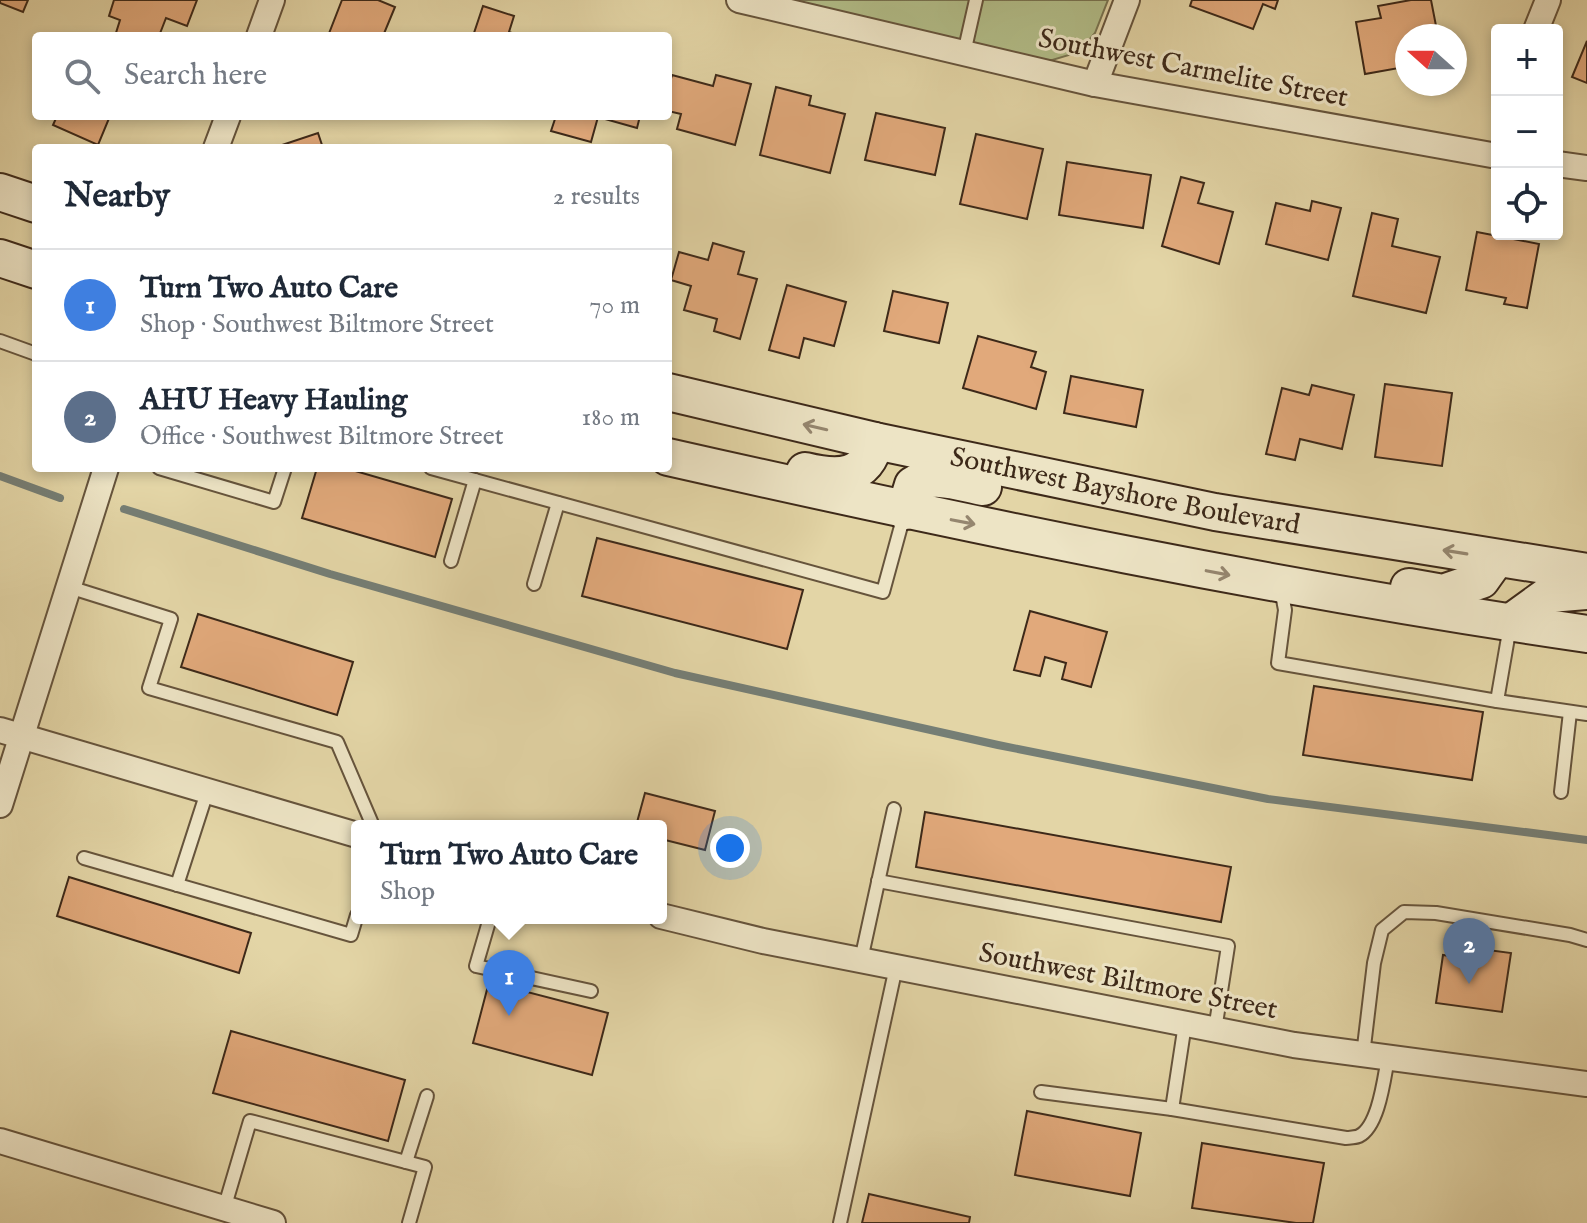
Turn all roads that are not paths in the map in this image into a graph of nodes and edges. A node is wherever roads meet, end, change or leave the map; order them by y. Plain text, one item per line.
1 (272, 0) edge
2 (739, 0) edge
3 (976, 0) edge
4 (1127, 0) edge
5 (1548, 0) edge
6 (1538, 24) edge
7 (260, 32) edge
8 (964, 53) junction
9 (1095, 84) junction
10 (226, 120) edge
11 (218, 144) edge
12 (1491, 148) edge
13 (1563, 165) edge
14 (1587, 168) edge
15 (0, 192) edge
16 (32, 203) edge
17 (0, 258) edge
18 (32, 269) edge
19 (0, 341) edge
20 (32, 353) edge
21 (672, 393) edge
22 (672, 436) edge
23 (875, 441) junction
24 (672, 458) edge
25 (105, 472) edge
26 (187, 472) edge
27 (284, 472) edge
28 (472, 475) edge
29 (558, 503) junction
30 (1199, 509) junction
31 (905, 511) junction
32 (1496, 559) junction
33 (451, 561) dead end
34 (1587, 572) edge
35 (534, 584) dead end
36 (1280, 585) junction
37 (69, 587) junction
38 (1587, 591) edge
39 (1510, 623) junction
40 (1587, 634) edge
41 (1497, 701) junction
42 (1570, 712) junction
43 (1587, 714) edge
44 (11, 734) edge
45 (207, 792) junction
46 (1561, 792) dead end
47 (0, 805) edge
48 (894, 809) dead end
49 (370, 820) edge
50 (351, 833) edge
51 (84, 858) dead end
52 (878, 881) junction
53 (177, 885) junction
54 (667, 917) edge
55 (354, 924) edge
56 (488, 924) edge
57 (1587, 940) edge
58 (861, 960) junction
59 (896, 967) junction
60 (591, 991) dead end
61 (1185, 1024) junction
62 (1215, 1030) junction
63 (1363, 1055) junction
64 (1388, 1058) junction
65 (1587, 1084) edge
66 (1041, 1092) dead end
67 (427, 1096) dead end
68 (1172, 1109) junction
69 (0, 1141) edge
70 (406, 1162) junction
71 (224, 1209) junction
72 (273, 1223) edge
73 (409, 1223) edge
74 (840, 1223) edge

1 - 7 street
2 - 8 street, Southwest Carmelite Street
3 - 8 lane
4 - 9 street
5 - 6 street
8 - 9 street, Southwest Carmelite Street
9 - 12 street, Southwest Carmelite Street
10 - 11 street
13 - 14 street
15 - 16 main road
17 - 18 main road
19 - 20 lane
23 -> 21 main road, Southwest Bayshore Boulevard
22 - 23 main road
23 - 30 main road, Southwest Bayshore Boulevard
24 - 31 main road
25 - 37 street
26 - 27 lane
28 - 29 lane
28 - 33 lane
29 - 31 lane
29 - 35 lane
30 - 31 main road
32 -> 30 main road, Southwest Bayshore Boulevard
31 -> 36 main road
32 - 34 main road, Southwest Bayshore Boulevard
32 - 36 main road
36 - 39 main road
36 - 41 lane
37 - 44 street
37 - 49 lane
38 - 39 main road
39 - 40 main road
39 - 41 lane
41 - 42 lane
42 - 43 lane
42 - 46 lane
44 - 45 street
44 - 47 street
45 - 50 street
45 - 53 lane
48 - 52 lane
51 - 53 lane
52 - 58 lane
52 - 62 lane
53 - 55 lane
54 - 58 street, Southwest Biltmore Street
56 - 60 lane
57 - 63 lane
58 - 59 street, Southwest Biltmore Street
59 - 61 street, Southwest Biltmore Street
59 - 74 lane
61 - 62 street, Southwest Biltmore Street
61 - 68 lane
62 - 63 street, Southwest Biltmore Street
63 - 64 street, Southwest Biltmore Street
64 - 65 street, Southwest Biltmore Street
64 - 68 lane
66 - 68 lane
67 - 70 lane
69 - 71 street
70 - 71 lane
70 - 73 lane
71 - 72 street

